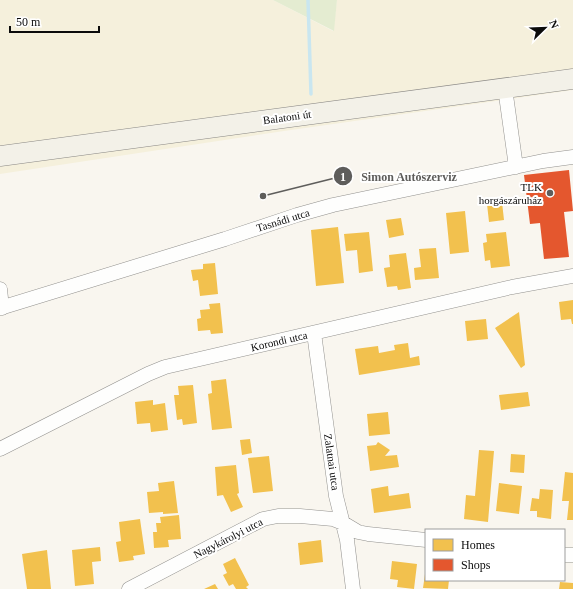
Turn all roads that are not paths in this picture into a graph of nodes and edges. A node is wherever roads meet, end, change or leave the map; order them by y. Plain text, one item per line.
1 (573, 79) edge
2 (505, 88) junction
3 (0, 156) edge
4 (573, 156) edge
5 (516, 167) junction
6 (573, 276) edge
7 (0, 289) edge
8 (1, 308) edge
9 (314, 334) junction
10 (0, 449) edge
11 (343, 523) junction
12 (425, 540) edge
13 (129, 589) edge
14 (353, 589) edge

1 - 2 main road, Balatoni út
2 - 3 main road, Balatoni út
2 - 5 street
4 - 5 street, Tasnádi utca
5 - 8 street, Tasnádi utca
6 - 9 street, Korondi utca
7 - 8 street
9 - 10 street, Korondi utca
9 - 11 street, Zalatnai utca
11 - 12 street, Nagykárolyi utca
11 - 13 street, Nagykárolyi utca
11 - 14 street, Zalatnai utca

